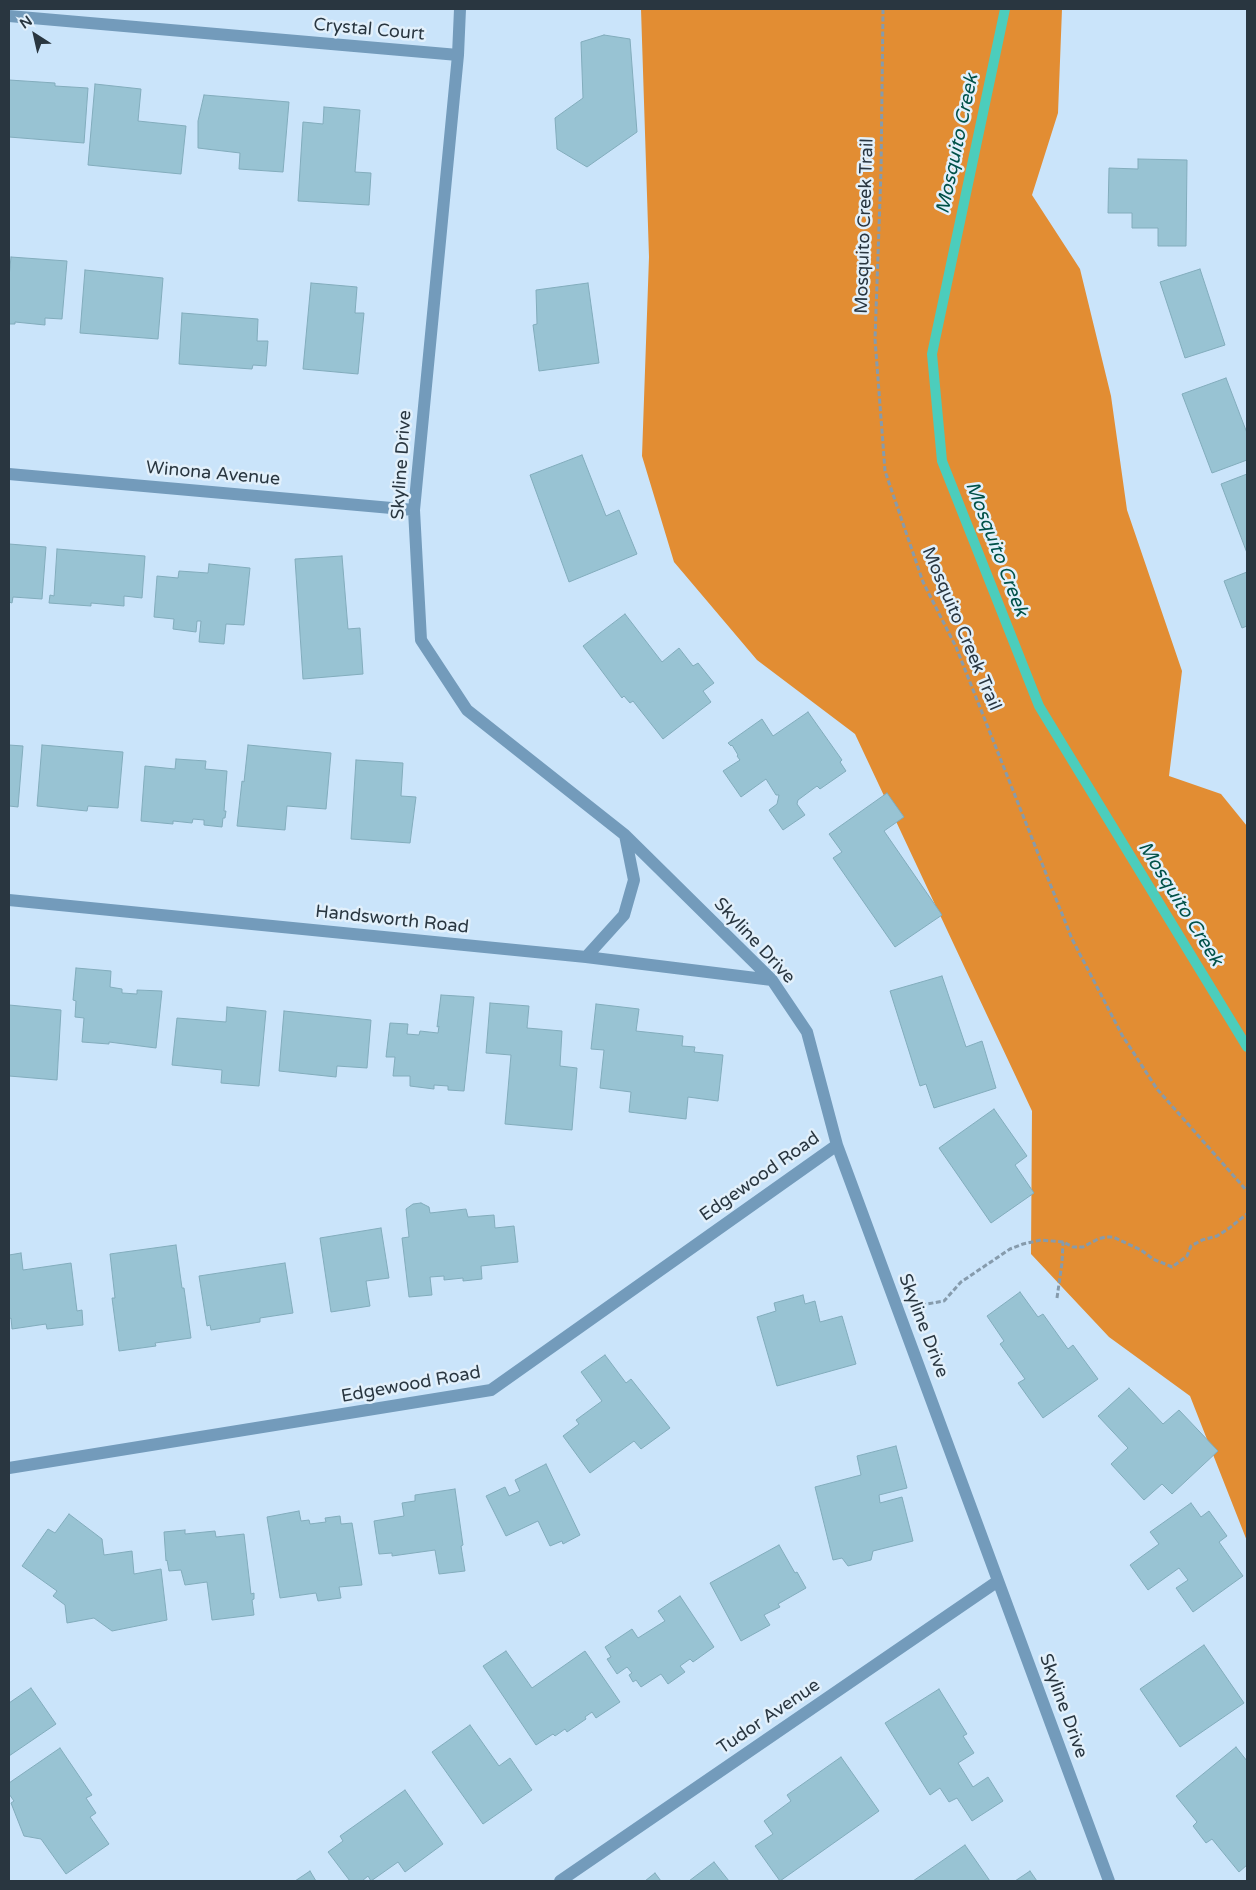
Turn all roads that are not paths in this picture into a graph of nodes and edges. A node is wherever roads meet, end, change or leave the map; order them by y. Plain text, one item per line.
1 (460, 9) edge
2 (9, 16) edge
3 (458, 55) junction
4 (9, 474) edge
5 (414, 510) junction
6 (625, 835) junction
7 (9, 900) edge
8 (586, 957) junction
9 (772, 980) junction
10 (836, 1145) junction
11 (9, 1468) edge
12 (998, 1581) junction
13 (560, 1881) edge
14 (1110, 1881) edge

1 - 3 street, Skyline Drive
2 - 3 street, Crystal Court
3 - 5 street, Skyline Drive
4 - 5 street, Winona Avenue
5 - 6 street, Skyline Drive
6 - 8 street
6 - 9 street, Skyline Drive
7 - 8 street, Handsworth Road
8 - 9 street, Handsworth Road
9 - 10 street, Skyline Drive
10 - 11 street, Edgewood Road
10 - 12 street, Skyline Drive
12 - 13 street, Tudor Avenue
12 - 14 street, Skyline Drive

